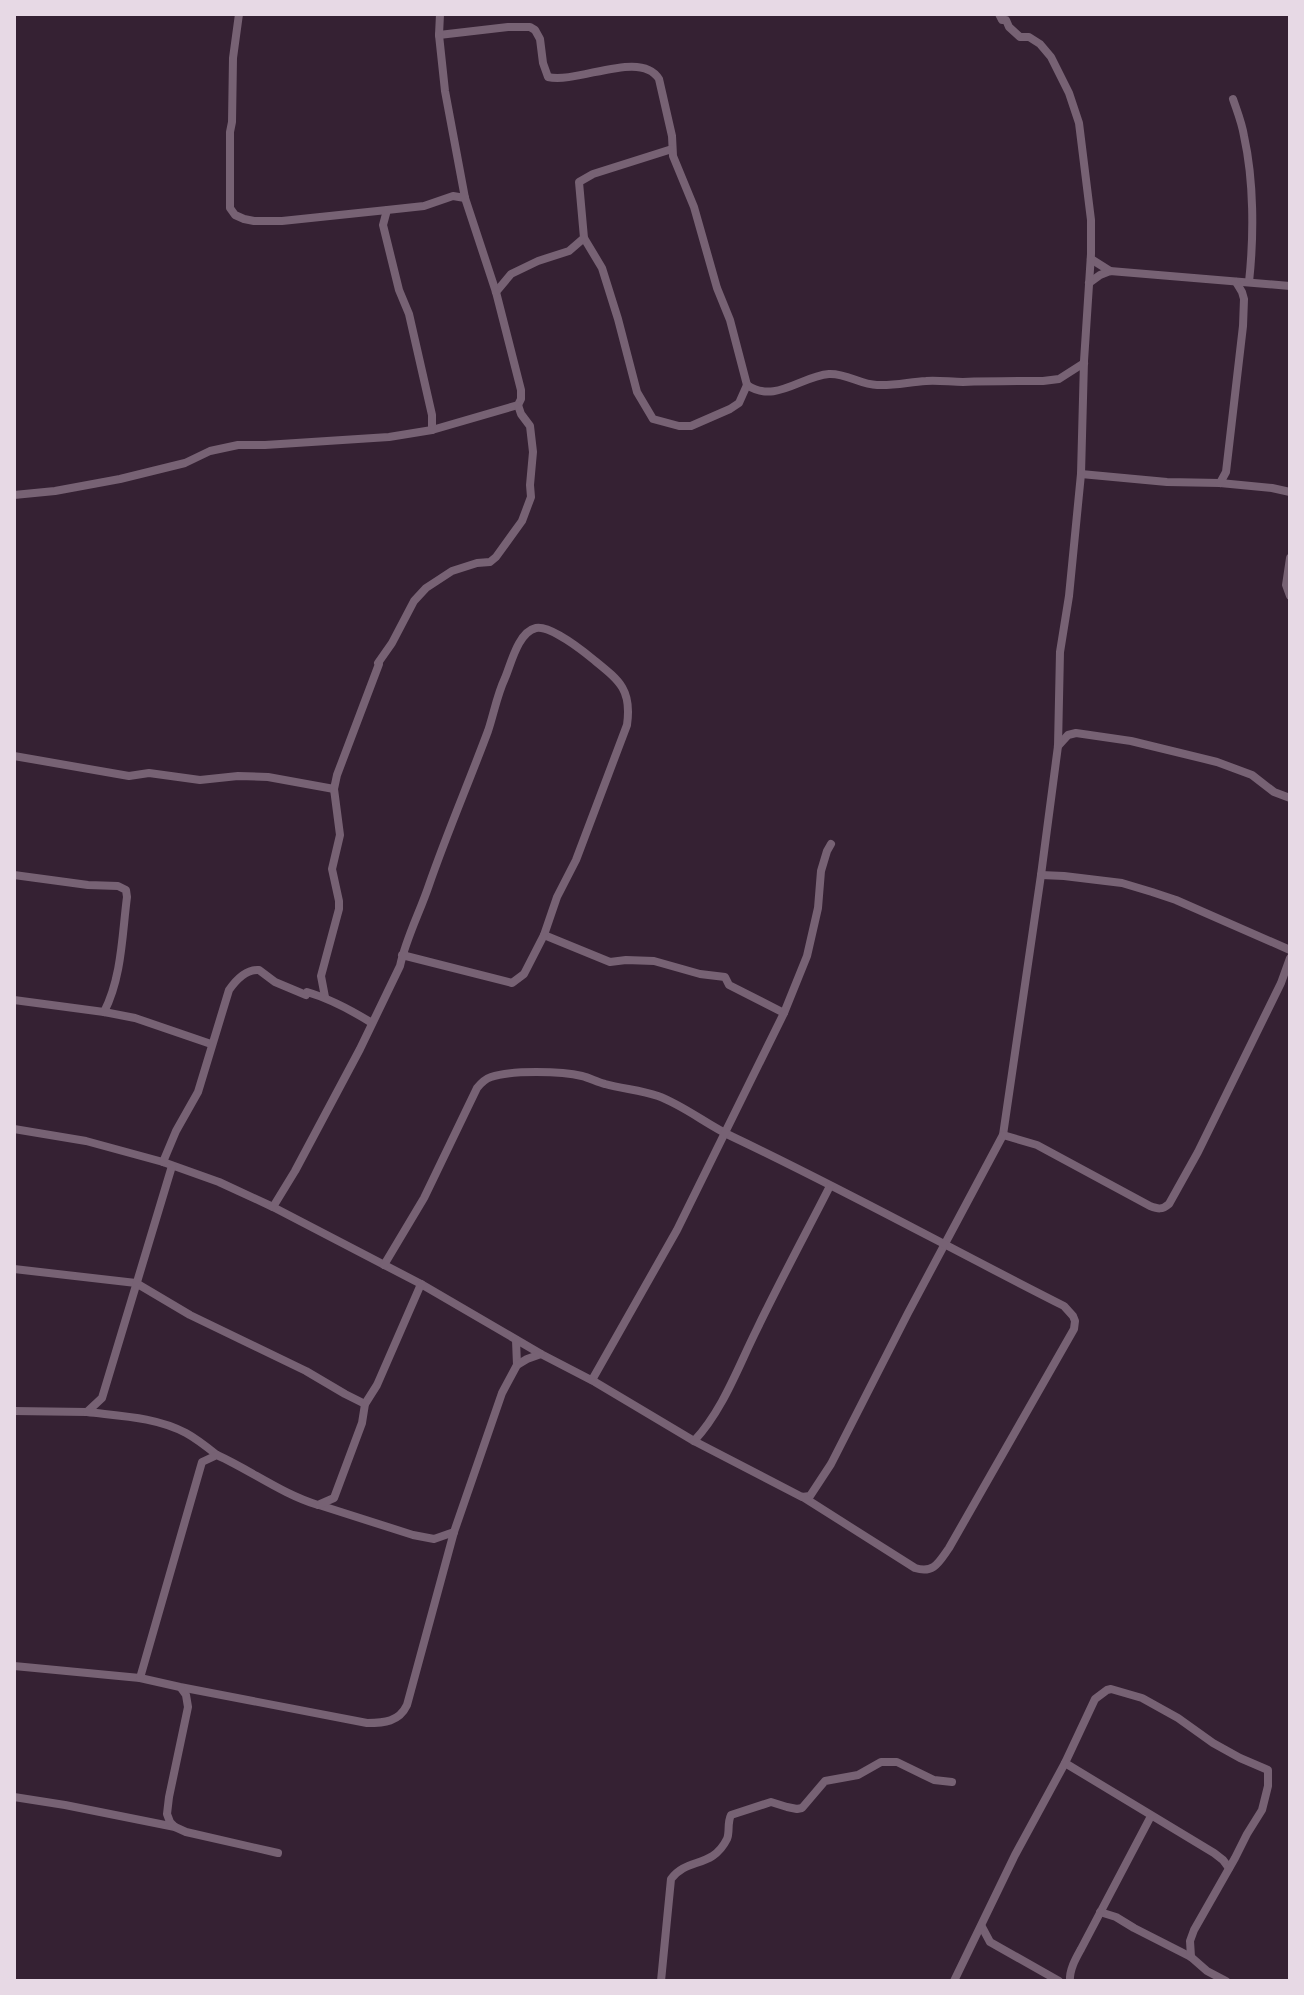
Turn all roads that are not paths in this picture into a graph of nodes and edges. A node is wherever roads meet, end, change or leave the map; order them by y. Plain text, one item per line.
1 (239, 14) edge
2 (440, 14) edge
3 (999, 14) edge
4 (439, 35) junction
5 (1233, 99) dead end
6 (672, 149) junction
7 (465, 198) junction
8 (387, 210) junction
9 (584, 238) junction
10 (1091, 259) junction
11 (1110, 271) junction
12 (1236, 282) junction
13 (1252, 282) junction
14 (1089, 283) junction
15 (1290, 286) edge
16 (496, 292) junction
17 (1243, 296) junction
18 (1084, 363) junction
19 (747, 385) junction
20 (518, 405) junction
21 (432, 430) junction
22 (1081, 474) junction
23 (1220, 483) junction
24 (1290, 492) edge
25 (14, 495) edge
26 (1290, 558) edge
27 (1290, 596) edge
28 (1058, 746) junction
29 (14, 756) edge
30 (334, 789) junction
31 (1290, 798) edge
32 (831, 844) dead end
33 (14, 875) edge
34 (1041, 875) junction
35 (544, 935) junction
36 (1290, 950) edge
37 (402, 955) junction
38 (1290, 958) edge
39 (325, 997) junction
40 (14, 1000) edge
41 (104, 1012) junction
42 (784, 1013) junction
43 (372, 1023) junction
44 (211, 1044) junction
45 (14, 1129) edge
46 (723, 1132) junction
47 (1003, 1135) junction
48 (163, 1162) junction
49 (172, 1166) junction
50 (830, 1186) junction
51 (273, 1207) junction
52 (945, 1244) junction
53 (384, 1265) junction
54 (14, 1269) edge
55 (136, 1283) junction
56 (421, 1284) junction
57 (516, 1340) junction
58 (541, 1354) junction
59 (517, 1365) junction
60 (592, 1380) junction
61 (365, 1404) junction
62 (14, 1411) edge
63 (87, 1412) junction
64 (694, 1441) junction
65 (200, 1442) junction
66 (217, 1455) junction
67 (202, 1462) junction
68 (802, 1497) junction
69 (334, 1498) junction
70 (318, 1505) junction
71 (337, 1511) junction
72 (454, 1532) junction
73 (434, 1539) junction
74 (449, 1553) junction
75 (14, 1666) edge
76 (140, 1678) junction
77 (180, 1687) junction
78 (1065, 1763) junction
79 (952, 1782) dead end
80 (14, 1797) edge
81 (1151, 1816) junction
82 (175, 1827) junction
83 (278, 1853) dead end
84 (1235, 1858) junction
85 (1223, 1860) junction
86 (1229, 1868) junction
87 (1100, 1912) junction
88 (982, 1927) junction
89 (974, 1942) junction
90 (990, 1942) junction
91 (1191, 1957) junction
92 (661, 1981) edge
93 (954, 1981) edge
94 (1059, 1981) edge
95 (1070, 1981) edge
96 (1226, 1981) edge

1 - 8 street
2 - 4 street
3 - 10 street
4 - 6 street
4 - 7 street
5 - 13 street
6 - 9 street
6 - 19 street
7 - 8 street
7 - 16 street
8 - 21 street
9 - 16 street
9 - 19 street
10 - 11 street
10 - 14 street
11 - 12 street
11 - 14 street
12 - 13 street
12 - 17 street
13 - 15 street
13 - 17 street
14 - 18 street
16 - 20 street
17 - 23 street
18 - 19 street
18 - 22 street
20 - 21 street
20 - 30 street
21 - 25 street
22 - 23 street
22 - 28 street
23 - 24 street
26 - 27 street
28 - 31 street
28 - 34 street
29 - 30 street
30 - 39 street
32 - 42 street
33 - 41 street
34 - 36 street
34 - 47 street
35 - 37 street
35 - 37 street
35 - 42 street
37 - 43 street
38 - 47 street
39 - 43 street
39 - 44 street
40 - 41 street
41 - 44 street
42 - 46 street
43 - 51 street
44 - 48 street
45 - 48 street
46 - 50 street
46 - 53 street
46 - 60 street
47 - 52 street
48 - 49 street
49 - 51 street
49 - 55 street
50 - 52 street
50 - 64 street
51 - 53 street
52 - 68 street
52 - 68 street
53 - 56 street
54 - 55 street
55 - 61 street
55 - 63 street
56 - 57 street
56 - 61 street
57 - 58 street
57 - 59 street
58 - 59 street
58 - 60 street
59 - 72 street
60 - 64 street
61 - 69 street
62 - 63 street
63 - 65 street
64 - 68 street
65 - 66 street
65 - 67 street
66 - 67 street
66 - 70 street
67 - 76 street
69 - 70 street
69 - 71 street
70 - 71 street
71 - 73 street
72 - 73 street
72 - 74 street
73 - 74 street
74 - 77 street
75 - 76 street
76 - 77 street
77 - 82 street
78 - 81 street
78 - 84 street
78 - 88 street
79 - 92 street
80 - 82 street
81 - 85 street
81 - 87 street
82 - 83 street
84 - 85 street
84 - 86 street
85 - 86 street
86 - 91 street
87 - 91 street
87 - 95 street
88 - 89 street
88 - 90 street
89 - 90 street
89 - 93 street
90 - 94 street
91 - 96 street

